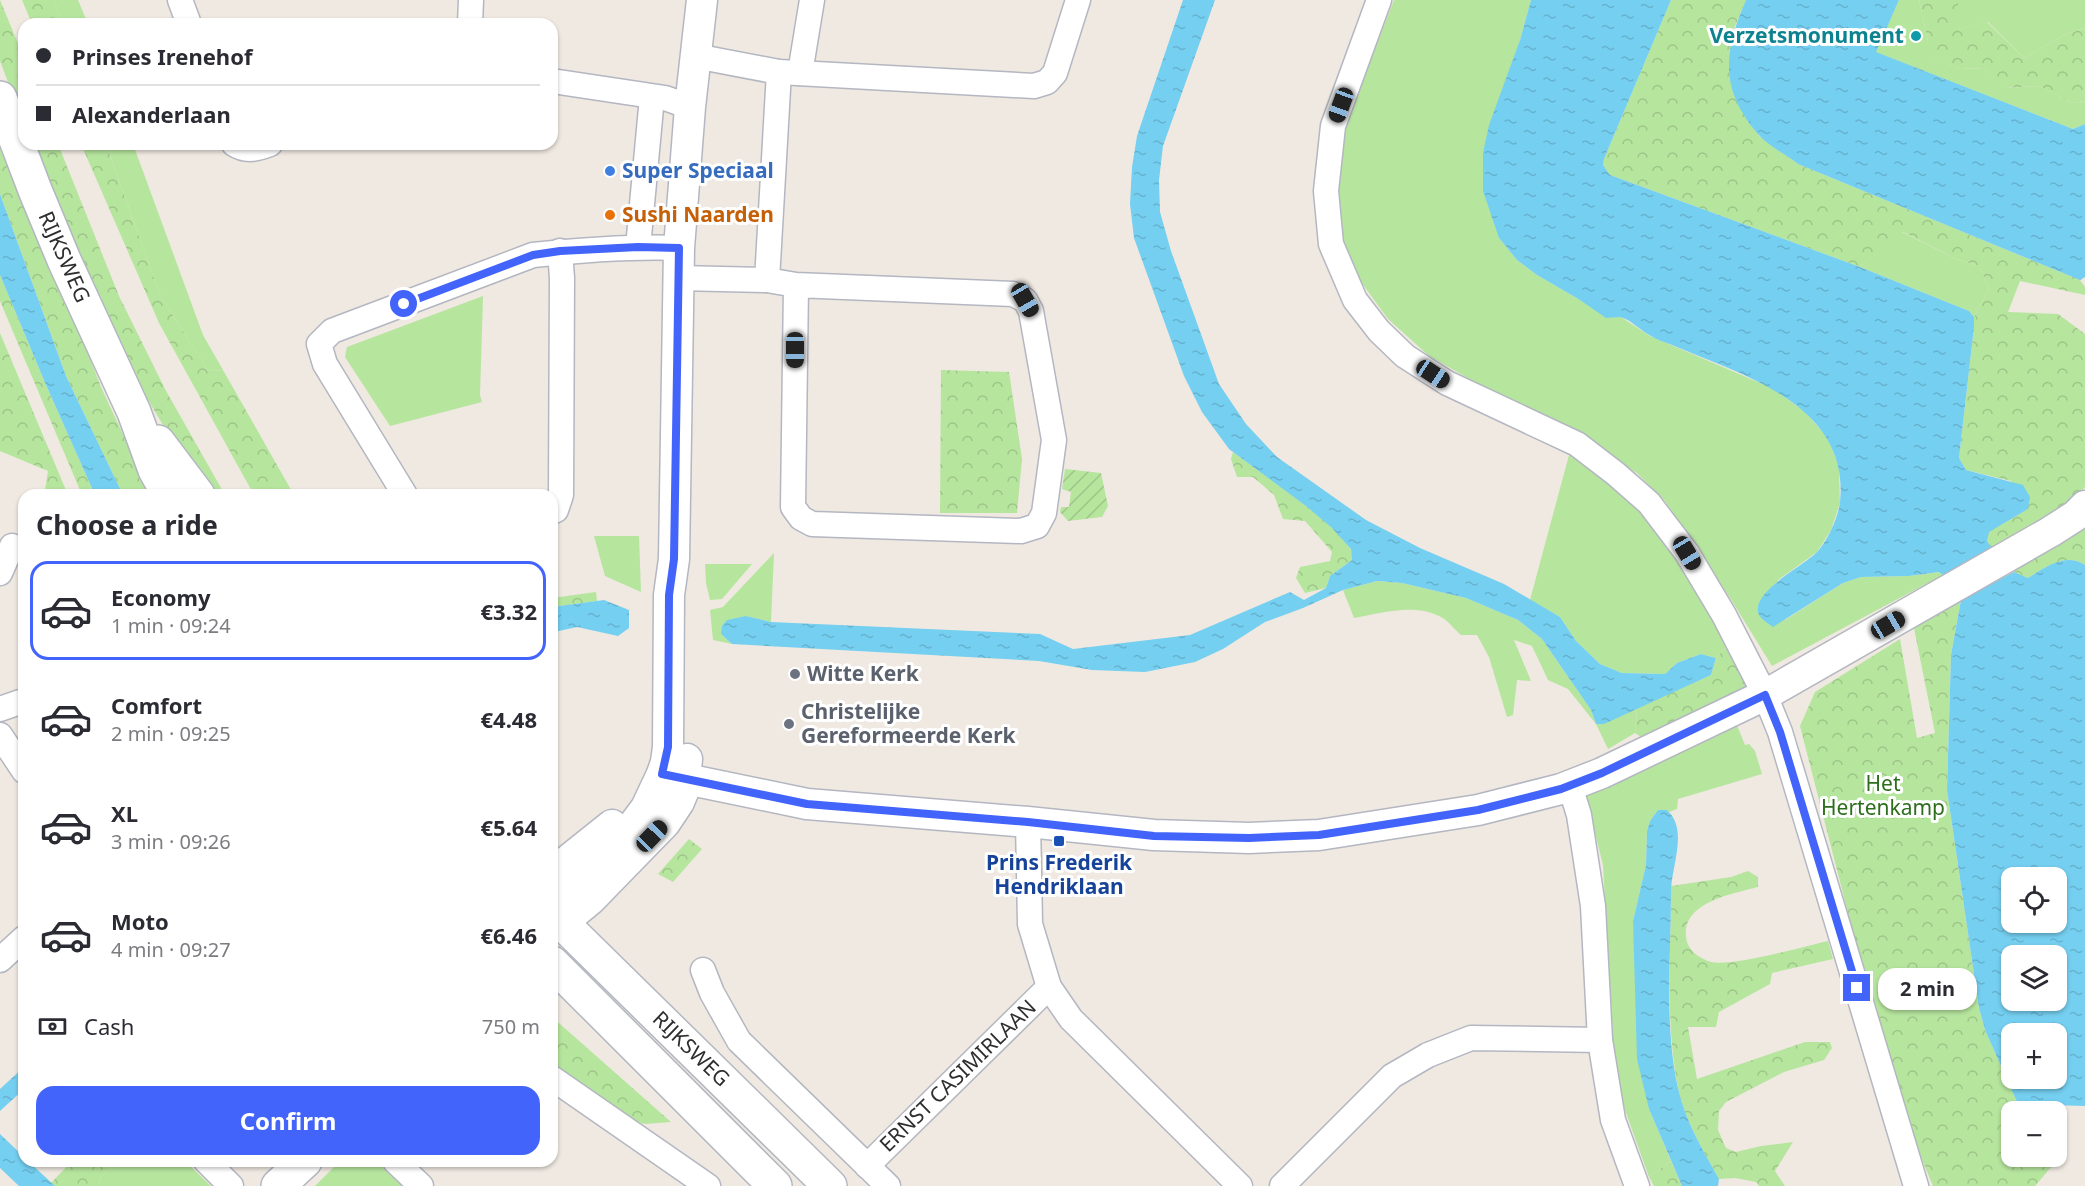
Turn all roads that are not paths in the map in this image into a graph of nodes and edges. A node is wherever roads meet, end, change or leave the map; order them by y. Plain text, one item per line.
1 (180, 0) edge
2 (471, 0) edge
3 (702, 0) edge
4 (812, 0) edge
5 (1078, 0) edge
6 (1379, 0) edge
7 (187, 18) edge
8 (470, 18) edge
9 (695, 56) junction
10 (790, 72) junction
11 (558, 82) edge
12 (652, 97) junction
13 (0, 98) edge
14 (690, 107) junction
15 (18, 145) edge
16 (20, 150) edge
17 (638, 247) junction
18 (679, 248) junction
19 (560, 251) junction
20 (678, 278) junction
21 (767, 280) junction
22 (796, 285) junction
23 (134, 412) junction
24 (166, 489) edge
25 (194, 489) edge
26 (401, 489) edge
27 (558, 502) edge
28 (2085, 506) edge
29 (12, 545) edge
30 (0, 573) edge
31 (1765, 695) junction
32 (18, 703) edge
33 (0, 709) edge
34 (0, 735) edge
35 (18, 762) edge
36 (668, 780) junction
37 (1570, 786) junction
38 (1028, 822) junction
39 (558, 868) edge
40 (558, 917) edge
41 (558, 923) edge
42 (18, 944) edge
43 (0, 960) edge
44 (558, 969) edge
45 (703, 970) dead end
46 (1049, 987) junction
47 (1600, 1040) junction
48 (558, 1082) edge
49 (867, 1166) junction
50 (212, 1167) edge
51 (276, 1167) edge
52 (299, 1167) edge
53 (401, 1167) edge
54 (231, 1186) edge
55 (257, 1186) edge
56 (278, 1186) edge
57 (421, 1186) edge
58 (708, 1186) edge
59 (775, 1186) edge
60 (830, 1186) edge
61 (888, 1186) edge
62 (1240, 1186) edge
63 (1282, 1186) edge
64 (1637, 1186) edge
65 (1916, 1186) edge

1 - 7 street
2 - 8 street
3 - 9 street
4 - 10 street
5 - 10 street
6 - 31 street
9 - 10 street
9 - 14 street
10 - 21 street
11 - 12 street
12 - 14 street
12 - 17 street
13 - 15 main road, RIJKSWEG
14 - 18 street
16 - 23 main road, RIJKSWEG
17 - 18 street
17 - 19 street
18 - 20 street
19 - 26 street
19 - 27 street
20 - 21 street
20 - 36 street
21 - 22 street
22 - 22 street
23 - 24 main road, RIJKSWEG
23 - 25 main road, RIJKSWEG
28 - 31 street
29 - 30 street
31 - 37 street
31 - 65 street
32 - 33 street
34 - 35 street
36 - 38 street
36 - 39 street
36 - 40 street
37 - 38 street
37 - 47 street
38 - 46 street
41 - 60 main road, RIJKSWEG
42 - 43 street
44 - 59 main road, RIJKSWEG
45 - 49 street, RIJKSWEG
46 - 49 street, ERNST CASIMIRLAAN
46 - 62 street
47 - 63 street
47 - 64 street
48 - 58 street
49 - 61 street, RIJKSWEG
50 - 54 street
51 - 55 main road
52 - 56 main road
53 - 57 street

